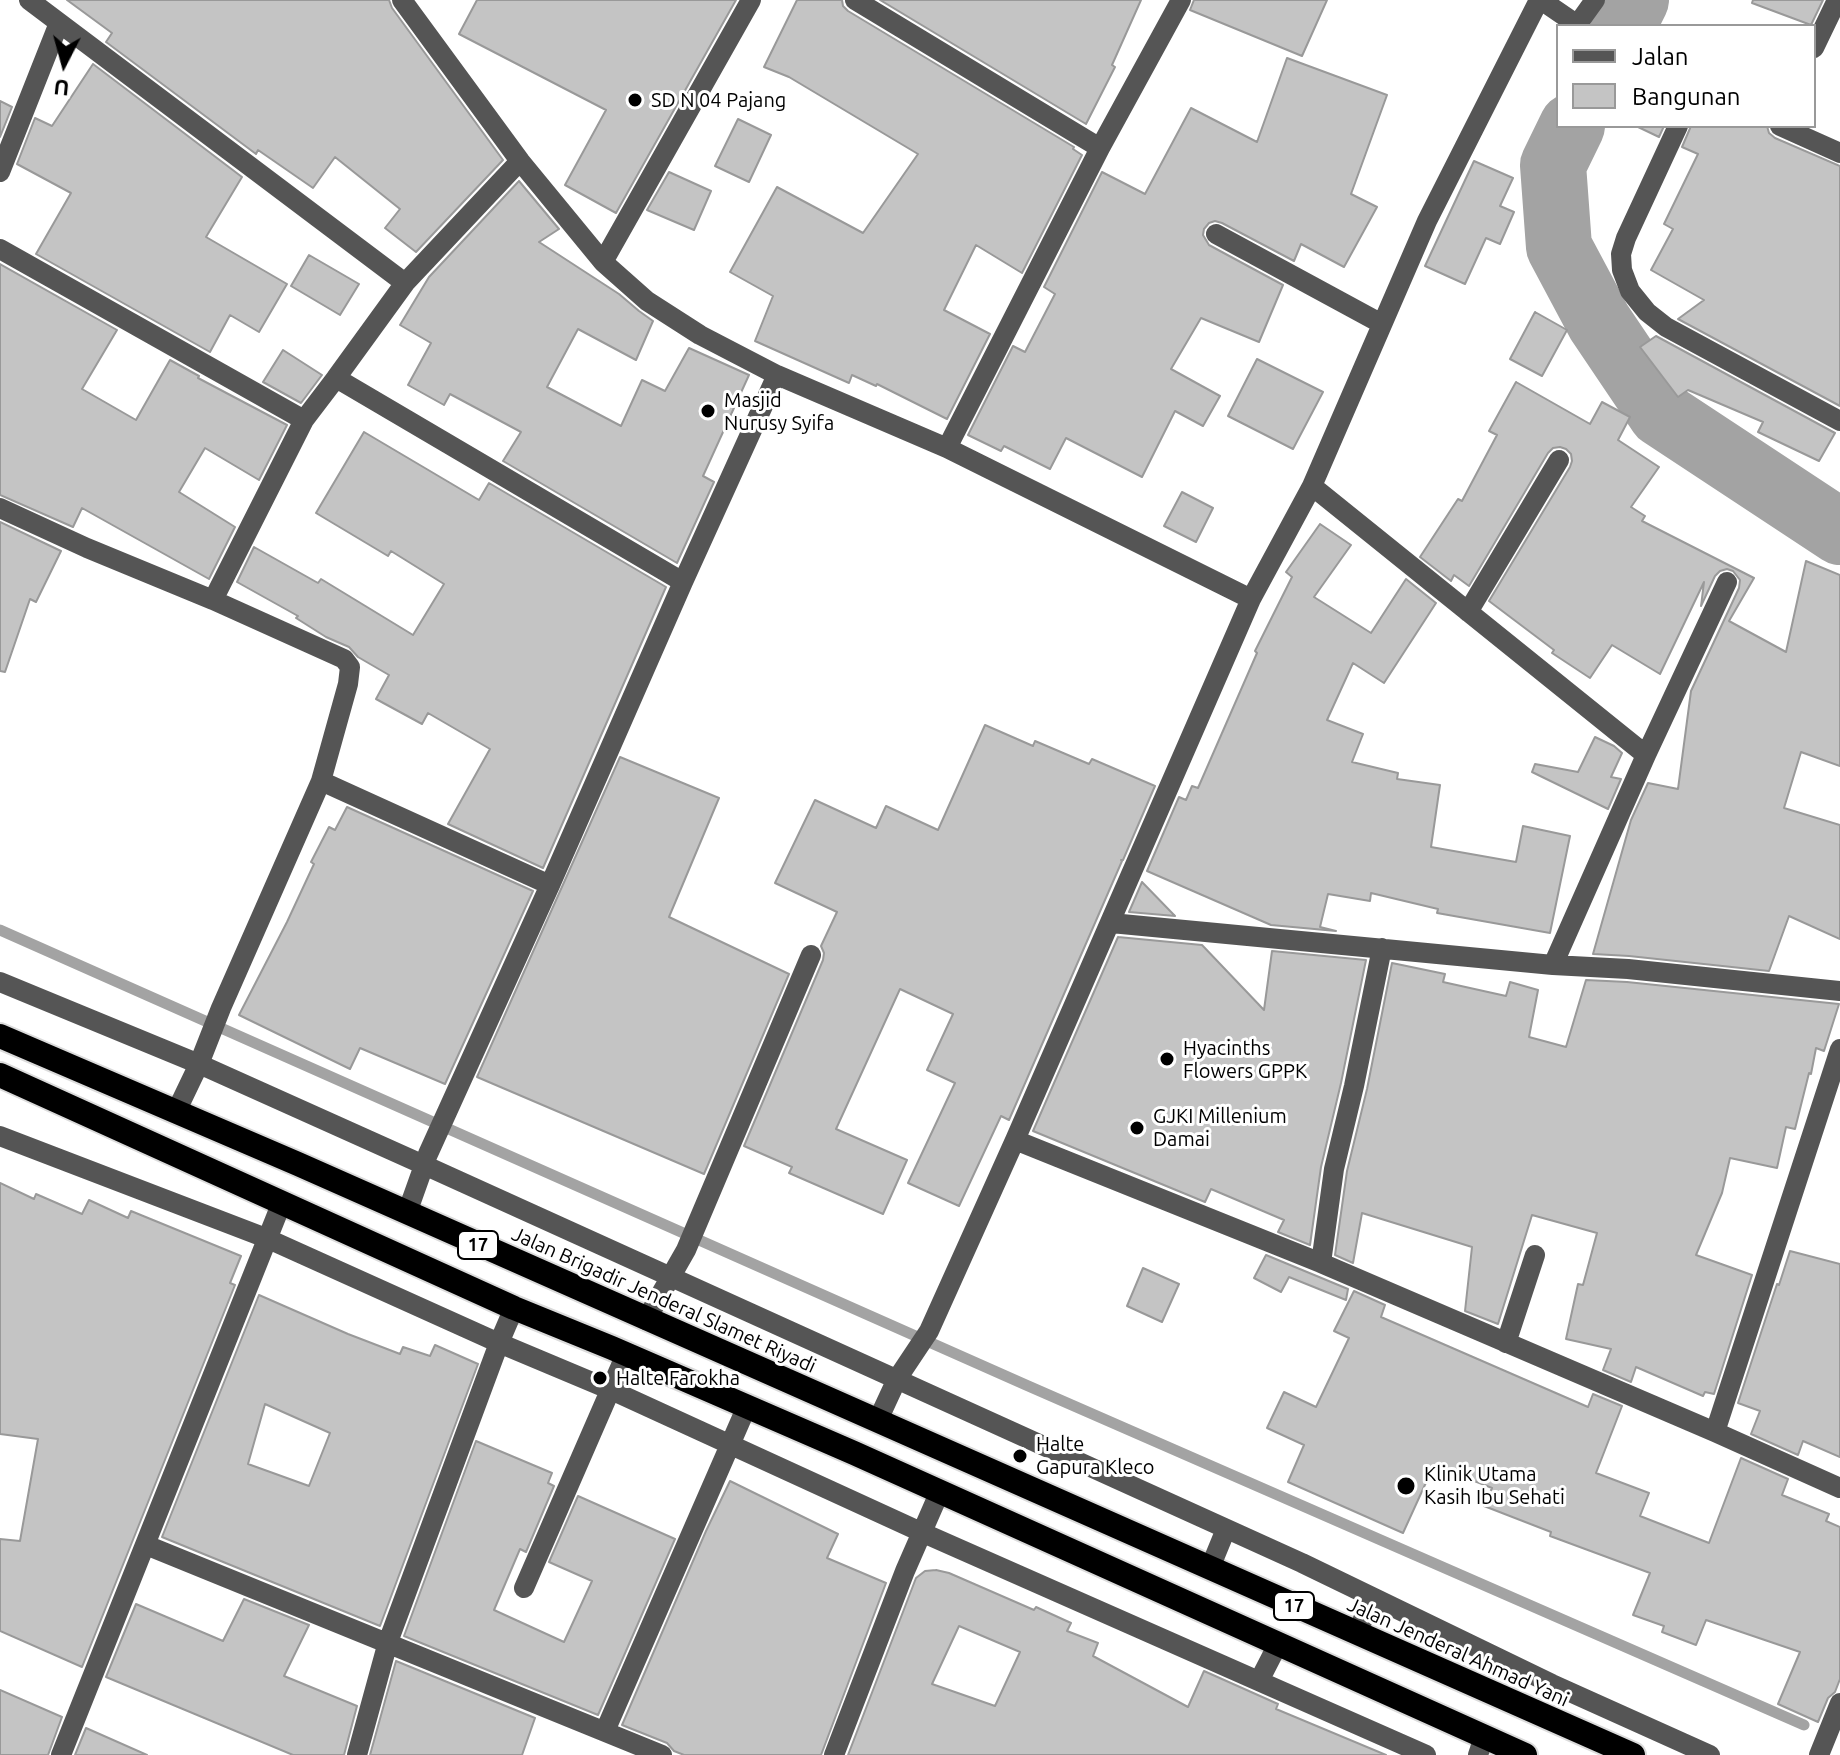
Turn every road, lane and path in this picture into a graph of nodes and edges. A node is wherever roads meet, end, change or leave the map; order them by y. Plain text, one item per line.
1 (29, 0) edge
2 (402, 0) edge
3 (751, 0) edge
4 (855, 0) edge
5 (1181, 0) edge
6 (1540, 0) edge
7 (1595, 0) edge
8 (1837, 0) edge
9 (59, 23) junction
10 (1575, 24) edge
11 (1579, 24) edge
12 (1816, 44) edge
13 (1677, 128) edge
14 (1784, 128) edge
15 (1100, 148) junction
16 (1840, 153) edge
17 (520, 161) junction
18 (0, 172) edge
19 (1216, 234) dead end
20 (0, 249) edge
21 (603, 262) junction
22 (405, 283) junction
23 (1382, 324) junction
24 (777, 375) junction
25 (336, 378) junction
26 (304, 420) junction
27 (1840, 421) edge
28 (947, 448) junction
29 (1559, 460) dead end
30 (1312, 486) junction
31 (0, 508) edge
32 (683, 582) junction
33 (1727, 582) dead end
34 (1251, 599) junction
35 (213, 600) junction
36 (1468, 612) junction
37 (1646, 755) junction
38 (321, 781) junction
39 (550, 885) junction
40 (1111, 923) junction
41 (1382, 948) junction
42 (811, 955) dead end
43 (1553, 965) junction
44 (0, 982) edge
45 (1840, 991) edge
46 (0, 1036) edge
47 (1840, 1049) edge
48 (199, 1064) junction
49 (0, 1075) edge
50 (176, 1112) junction
51 (0, 1136) edge
52 (1015, 1140) junction
53 (424, 1165) junction
54 (282, 1202) junction
55 (407, 1213) junction
56 (266, 1238) junction
57 (1535, 1255) dead end
58 (1321, 1263) junction
59 (670, 1278) junction
60 (514, 1308) junction
61 (646, 1320) junction
62 (499, 1343) junction
63 (1506, 1343) junction
64 (626, 1354) junction
65 (900, 1374) junction
66 (611, 1390) junction
67 (747, 1406) junction
68 (878, 1420) junction
69 (1715, 1432) junction
70 (730, 1444) junction
71 (956, 1455) joint
72 (1840, 1488) edge
73 (940, 1491) junction
74 (1226, 1529) junction
75 (921, 1532) junction
76 (146, 1545) junction
77 (1210, 1568) junction
78 (524, 1588) dead end
79 (1372, 1597) junction
80 (1357, 1634) junction
81 (388, 1642) junction
82 (1278, 1644) junction
83 (1259, 1681) junction
84 (1552, 1684) junction
85 (1840, 1703) edge
86 (1539, 1714) junction
87 (605, 1731) junction
88 (1481, 1746) edge
89 (1821, 1750) edge
90 (1698, 1753) edge
91 (61, 1755) edge
92 (357, 1755) edge
93 (662, 1755) edge
94 (834, 1755) edge
95 (1426, 1755) edge
96 (1525, 1755) edge
97 (1633, 1755) edge

1 - 9 street
2 - 17 street
3 - 21 street
4 - 15 street
5 - 15 street
6 - 10 street
6 - 23 street
7 - 11 street
8 - 12 street
9 - 18 street
9 - 22 street
13 - 27 street
14 - 16 street
15 - 28 street
17 - 21 street
17 - 22 street
19 - 23 street
20 - 26 street
21 - 24 street
22 - 25 street
23 - 30 street
24 - 28 street
24 - 32 street
25 - 26 street
25 - 32 street
26 - 35 street
28 - 34 street
29 - 36 street
30 - 34 street
30 - 36 street
31 - 35 street
32 - 39 street
33 - 37 street
34 - 40 street
35 - 38 street
36 - 37 street
37 - 43 street
38 - 39 street
38 - 48 street
39 - 53 street
40 - 41 street
40 - 52 street
41 - 43 street
41 - 58 street
42 - 59 street
43 - 45 street
44 - 48 street
46 - 50 highway, Jalan Brigadir Jenderal Slamet Riyadi / 17
47 - 69 street
48 - 50 street
48 - 53 street
49 - 54 highway, 17
50 - 55 highway, Jalan Brigadir Jenderal Slamet Riyadi / 17
51 - 56 street
52 - 58 street
52 - 65 street
53 - 55 street
53 - 59 street
54 - 56 street
54 - 60 highway, 17
55 - 61 highway, Jalan Brigadir Jenderal Slamet Riyadi / 17
56 - 62 street
56 - 76 street
57 - 63 street
58 - 63 street
59 - 61 street
59 - 65 street
60 - 62 street
60 - 64 highway, 17
61 - 68 highway, Jalan Brigadir Jenderal Slamet Riyadi / 17
62 - 66 street
62 - 81 street
63 - 69 street
64 - 66 street
64 - 67 highway, 17
65 - 68 street
65 - 74 street
66 - 70 street
66 - 78 street
67 - 70 street
67 - 73 highway, 17
68 - 71 highway, Jalan Brigadir Jenderal Slamet Riyadi / 17
69 - 72 street
70 - 75 street
70 - 87 street
71 - 77 highway, Jalan Jenderal Ahmad Yani / 17
73 - 75 street
73 - 82 highway, 17
74 - 77 street
74 - 79 street
75 - 83 street
75 - 94 street
76 - 81 street
76 - 91 street
77 - 80 highway, Jalan Jenderal Ahmad Yani / 17
79 - 80 street
79 - 84 street
80 - 86 highway, Jalan Jenderal Ahmad Yani / 17
81 - 87 street
81 - 92 street
82 - 83 street
82 - 88 highway, 17
83 - 95 street
84 - 86 street
84 - 90 street
85 - 89 street
86 - 97 highway, Jalan Jenderal Ahmad Yani / 17
87 - 93 street
88 - 96 highway, 17

